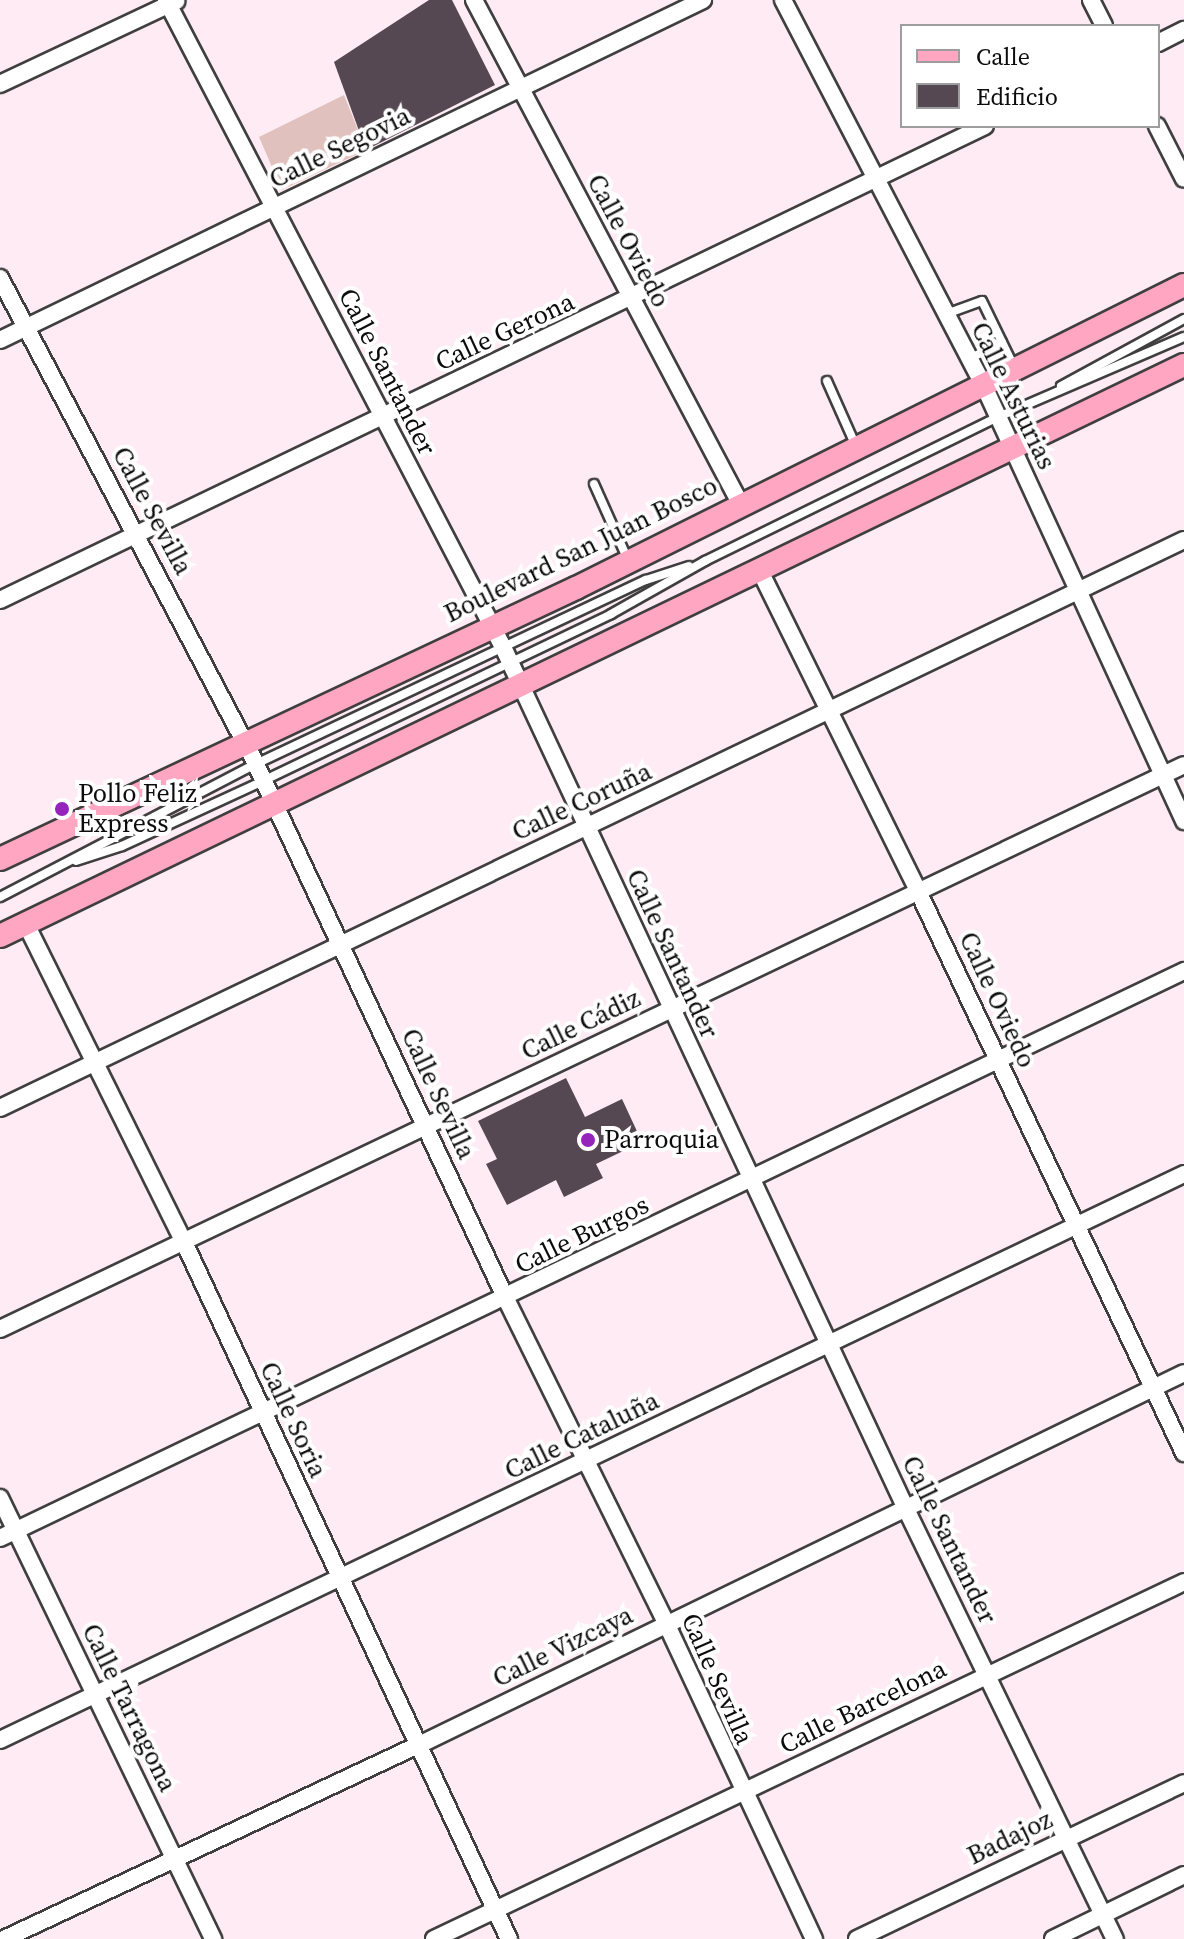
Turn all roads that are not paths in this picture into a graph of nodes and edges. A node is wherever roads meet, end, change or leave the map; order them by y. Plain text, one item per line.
1 (474, 0) edge
2 (703, 0) edge
3 (783, 0) edge
4 (1091, 0) edge
5 (171, 2) edge
6 (1103, 24) edge
7 (1184, 30) edge
8 (1160, 42) edge
9 (0, 84) edge
10 (521, 87) junction
11 (981, 128) edge
12 (1158, 128) edge
13 (1184, 179) edge
14 (873, 180) junction
15 (276, 205) junction
16 (0, 278) edge
17 (1184, 285) edge
18 (631, 299) junction
19 (946, 314) junction
20 (1184, 319) edge
21 (27, 328) junction
22 (1184, 337) edge
23 (0, 340) edge
24 (1002, 342) junction
25 (969, 359) junction
26 (1184, 365) edge
27 (1016, 369) junction
28 (827, 381) dead end
29 (984, 386) junction
30 (1054, 391) junction
31 (382, 417) junction
32 (998, 417) junction
33 (856, 447) junction
34 (1013, 447) junction
35 (594, 484) dead end
36 (740, 503) junction
37 (137, 532) junction
38 (1184, 540) edge
39 (629, 561) junction
40 (705, 561) junction
41 (760, 571) junction
42 (1077, 593) junction
43 (0, 600) edge
44 (492, 625) junction
45 (507, 655) junction
46 (520, 684) junction
47 (831, 713) junction
48 (251, 754) junction
49 (1184, 765) edge
50 (1162, 776) junction
51 (263, 781) junction
52 (274, 805) junction
53 (1184, 821) edge
54 (587, 826) junction
55 (0, 859) edge
56 (76, 861) junction
57 (918, 891) junction
58 (0, 897) edge
59 (26, 924) junction
60 (0, 936) edge
61 (341, 942) junction
62 (1184, 971) edge
63 (670, 1009) junction
64 (94, 1063) junction
65 (1000, 1063) junction
66 (0, 1108) edge
67 (427, 1125) junction
68 (1184, 1174) edge
69 (752, 1179) junction
70 (1075, 1225) junction
71 (183, 1240) junction
72 (506, 1299) junction
73 (0, 1329) edge
74 (828, 1344) junction
75 (1184, 1373) edge
76 (1153, 1388) junction
77 (265, 1415) junction
78 (1184, 1453) edge
79 (585, 1462) junction
80 (0, 1498) edge
81 (906, 1509) junction
82 (8, 1535) edge
83 (338, 1578) junction
84 (1184, 1582) edge
85 (666, 1623) junction
86 (987, 1673) junction
87 (96, 1694) junction
88 (0, 1740) edge
89 (421, 1744) junction
90 (1184, 1783) edge
91 (741, 1793) junction
92 (1066, 1838) junction
93 (175, 1858) junction
94 (1184, 1875) edge
95 (496, 1912) junction
96 (1103, 1913) junction
97 (4, 1939) edge
98 (213, 1939) edge
99 (434, 1939) edge
100 (509, 1939) edge
101 (814, 1939) edge
102 (857, 1939) edge
103 (1053, 1939) edge
104 (1115, 1939) edge

1 - 10 street, Calle Oviedo
2 - 10 street, Calle Segovia
3 - 14 street, Calle Asturias
4 - 6 street
5 - 9 street
5 - 15 street, Calle Santander
7 - 8 street
10 - 15 street, Calle Segovia
10 - 18 street, Calle Oviedo
11 - 14 street, Calle Gerona
12 - 13 street
14 - 18 street, Calle Gerona
14 - 19 street, Calle Asturias
15 - 21 street, Calle Segovia
15 - 31 street, Calle Santander
16 - 21 street, Calle Sevilla
17 - 27 street, Boulevard San Juan Bosco
18 - 31 street, Calle Gerona
18 - 36 street, Calle Oviedo
19 - 24 lane
19 - 25 street, Calle Asturias
20 - 30 lane
21 - 23 street, Calle Segovia
21 - 37 street, Calle Sevilla
22 - 30 lane
24 - 25 lane
24 - 27 lane
25 - 29 street, Calle Asturias
26 - 34 street
27 - 29 street, Boulevard San Juan Bosco
28 - 33 lane
29 - 32 street, Calle Asturias
29 - 33 street, Boulevard San Juan Bosco
30 - 32 lane
31 - 37 street, Calle Gerona
31 - 44 street, Calle Santander
32 - 34 street, Calle Asturias
32 - 40 lane
33 - 36 street, Boulevard San Juan Bosco
34 - 41 street
34 - 42 street, Calle Asturias
35 - 39 lane
36 - 39 street, Boulevard San Juan Bosco
37 - 43 street, Calle Gerona
37 - 48 street, Calle Sevilla
38 - 42 street, Calle Coruña
39 - 44 street, Boulevard San Juan Bosco
40 - 45 lane
40 - 45 lane
41 - 46 street
41 - 47 street, Calle Oviedo
42 - 47 street, Calle Coruña
42 - 50 street, Calle Asturias
44 - 45 street, Calle Santander
44 - 48 street, Boulevard San Juan Bosco
45 - 46 street, Calle Santander
45 - 48 lane
45 - 51 lane
46 - 52 street
46 - 54 street, Calle Santander
47 - 54 street, Calle Coruña
47 - 57 street, Calle Oviedo
48 - 51 street, Calle Sevilla
48 - 55 street, Boulevard San Juan Bosco
48 - 56 lane
49 - 50 street, Calle Cádiz
50 - 53 street, Calle Asturias
50 - 57 street, Calle Cádiz
51 - 52 street, Calle Sevilla
51 - 56 lane
52 - 59 street
52 - 61 street, Calle Sevilla
54 - 61 street, Calle Coruña
54 - 63 street, Calle Santander
56 - 58 lane
57 - 63 street, Calle Cádiz
57 - 65 street, Calle Oviedo
59 - 60 street
59 - 64 street, Calle Soria
61 - 64 street, Calle Coruña
61 - 67 street, Calle Sevilla
62 - 65 street, Calle Burgos
63 - 67 street, Calle Cádiz
63 - 69 street, Calle Santander
64 - 66 street, Calle Coruña
64 - 71 street, Calle Soria
65 - 69 street, Calle Burgos
65 - 70 street, Calle Oviedo
67 - 71 street, Calle Cádiz
67 - 72 street, Calle Sevilla
68 - 70 street, Calle Cataluña
69 - 72 street, Calle Burgos
69 - 74 street, Calle Santander
70 - 74 street, Calle Cataluña
70 - 76 street, Calle Oviedo
71 - 73 street, Calle Cádiz
71 - 77 street, Calle Soria
72 - 77 street, Calle Burgos
72 - 79 street, Calle Sevilla
74 - 79 street, Calle Cataluña
74 - 81 street, Calle Santander
75 - 76 street, Calle Vizcaya
76 - 78 street, Calle Oviedo
76 - 81 street, Calle Vizcaya
77 - 82 street, Calle Burgos
77 - 83 street, Calle Soria
79 - 83 street, Calle Cataluña
79 - 85 street, Calle Sevilla
80 - 82 street, Calle Tarragona
81 - 85 street, Calle Vizcaya
81 - 86 street, Calle Santander
82 - 87 street, Calle Tarragona
83 - 87 street, Calle Cataluña
83 - 89 street, Calle Soria
84 - 86 street, Calle Barcelona
85 - 89 street, Calle Vizcaya
85 - 91 street, Calle Sevilla
86 - 91 street, Calle Barcelona
86 - 92 street, Calle Santander
87 - 88 street, Calle Cataluña
87 - 93 street, Calle Tarragona
89 - 93 street, Calle Vizcaya
89 - 95 street, Calle Soria
90 - 92 street, Badajoz
91 - 95 street, Calle Barcelona
91 - 101 street, Calle Sevilla
92 - 96 street, Calle Santander
92 - 102 street, Badajoz
93 - 97 street, Calle Vizcaya
93 - 98 street, Calle Tarragona
94 - 96 street
95 - 99 street, Calle Barcelona
95 - 100 street, Calle Soria
96 - 103 street
96 - 104 street, Calle Santander

